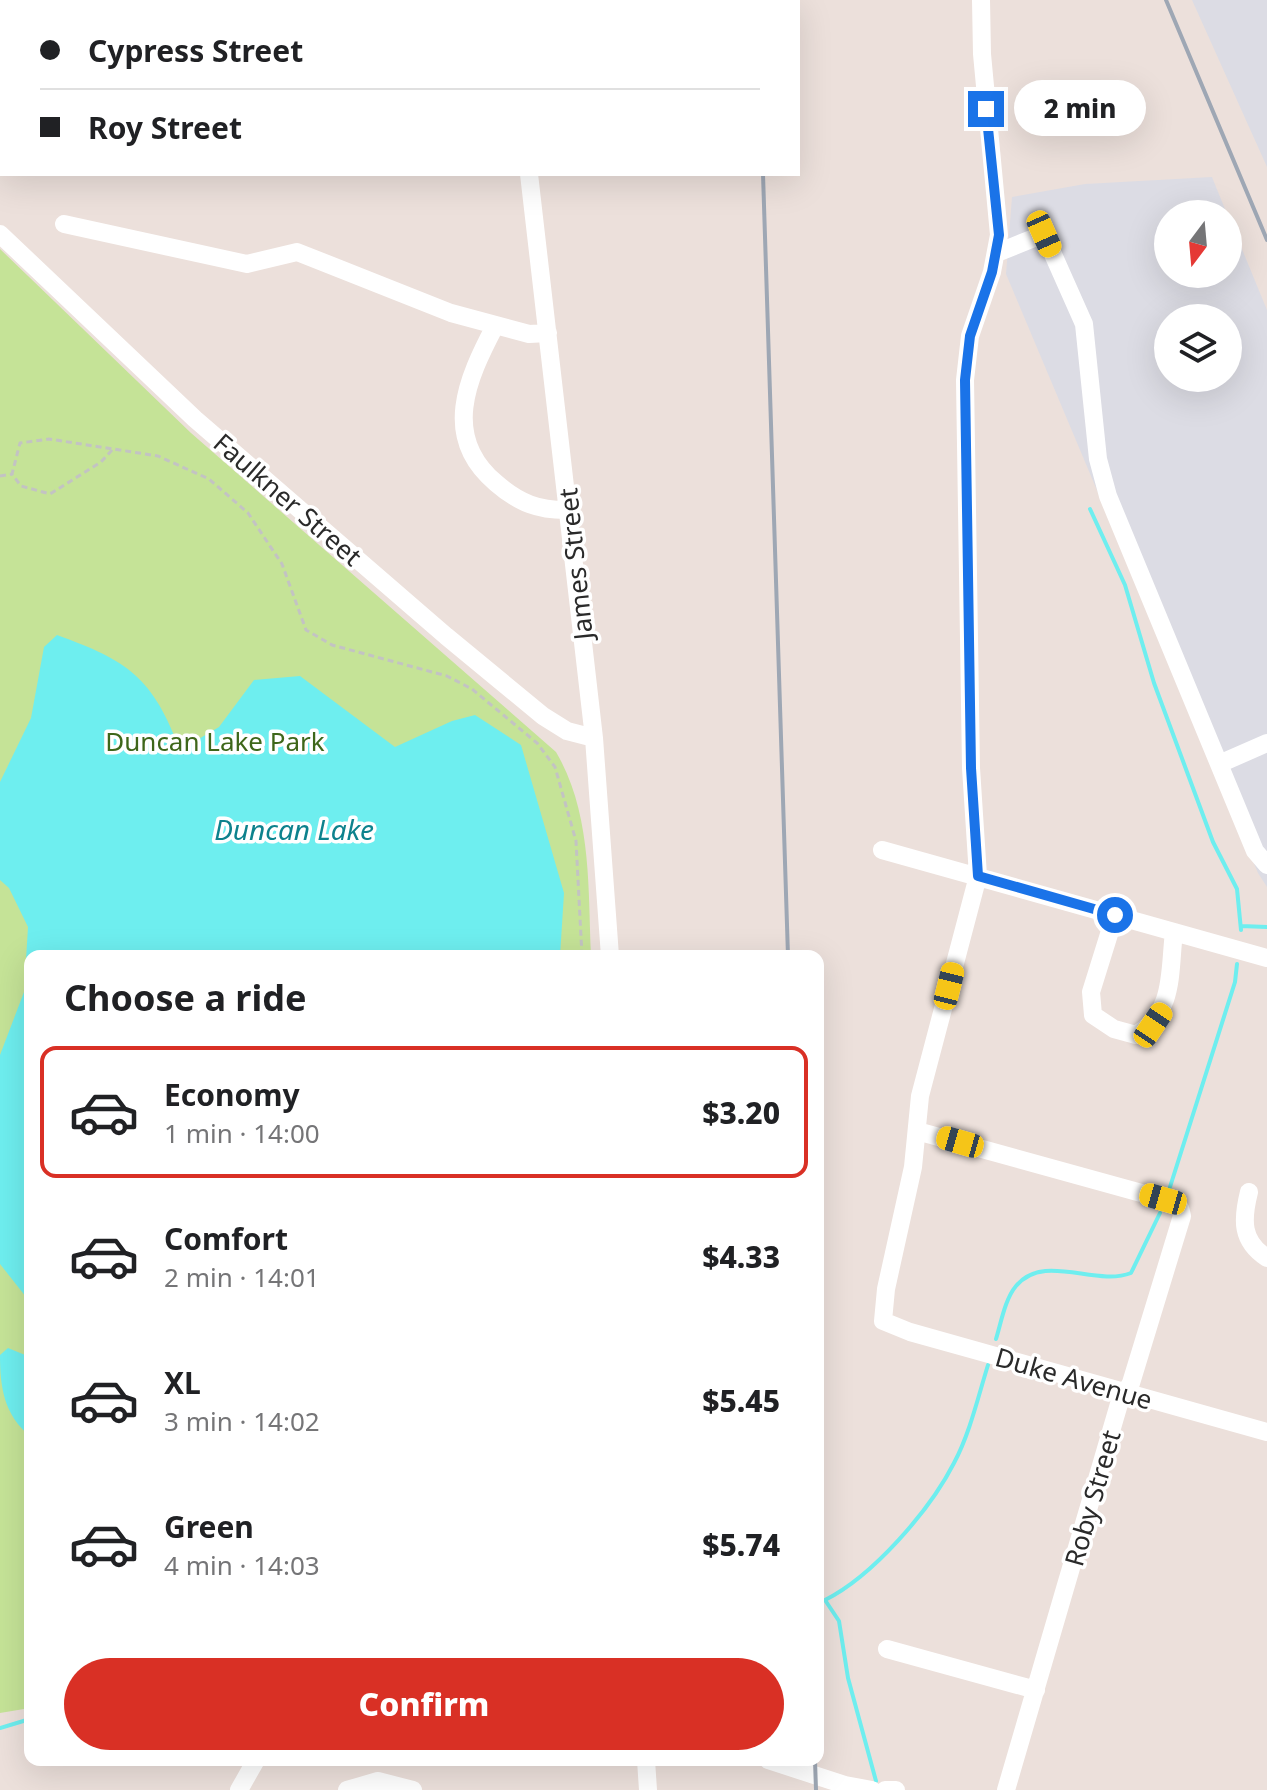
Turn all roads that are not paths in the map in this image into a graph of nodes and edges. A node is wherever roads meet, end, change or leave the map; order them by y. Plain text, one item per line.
1 (981, 0) edge
2 (529, 176) edge
3 (64, 224) dead end
4 (0, 234) edge
5 (997, 253) junction
6 (495, 326) junction
7 (548, 333) junction
8 (570, 510) junction
9 (594, 738) junction
10 (1267, 743) edge
11 (1219, 764) junction
12 (882, 850) dead end
13 (1267, 865) edge
14 (978, 876) junction
15 (1115, 915) junction
16 (1174, 932) junction
17 (610, 950) edge
18 (1267, 958) edge
19 (917, 1131) junction
20 (1249, 1192) dead end
21 (1267, 1258) edge
22 (1125, 1393) junction
23 (1267, 1432) edge
24 (887, 1649) dead end
25 (1036, 1690) junction
26 (253, 1766) edge
27 (646, 1766) edge
28 (786, 1766) edge
29 (239, 1790) edge
30 (347, 1790) edge
31 (413, 1790) edge
32 (648, 1790) edge
33 (872, 1790) edge
34 (885, 1790) edge
35 (896, 1790) edge
36 (1006, 1790) edge

1 - 5 street
2 - 7 street, James Street
3 - 6 street
4 - 9 street, Faulkner Street
5 - 11 street
5 - 14 street
6 - 7 street
6 - 8 street
7 - 8 street, James Street
8 - 9 street, James Street
9 - 17 street, James Street
10 - 11 street
11 - 13 street
12 - 14 street
14 - 15 street
14 - 19 street
15 - 16 street
15 - 16 street
16 - 18 street
19 - 22 street, Duke Avenue
19 - 22 street, Roby Street
20 - 21 street
22 - 23 street, Duke Avenue
22 - 25 street, Roby Street
24 - 25 street
25 - 36 street, Roby Street
26 - 29 street
27 - 32 street
28 - 33 street
30 - 31 street
34 - 35 street

